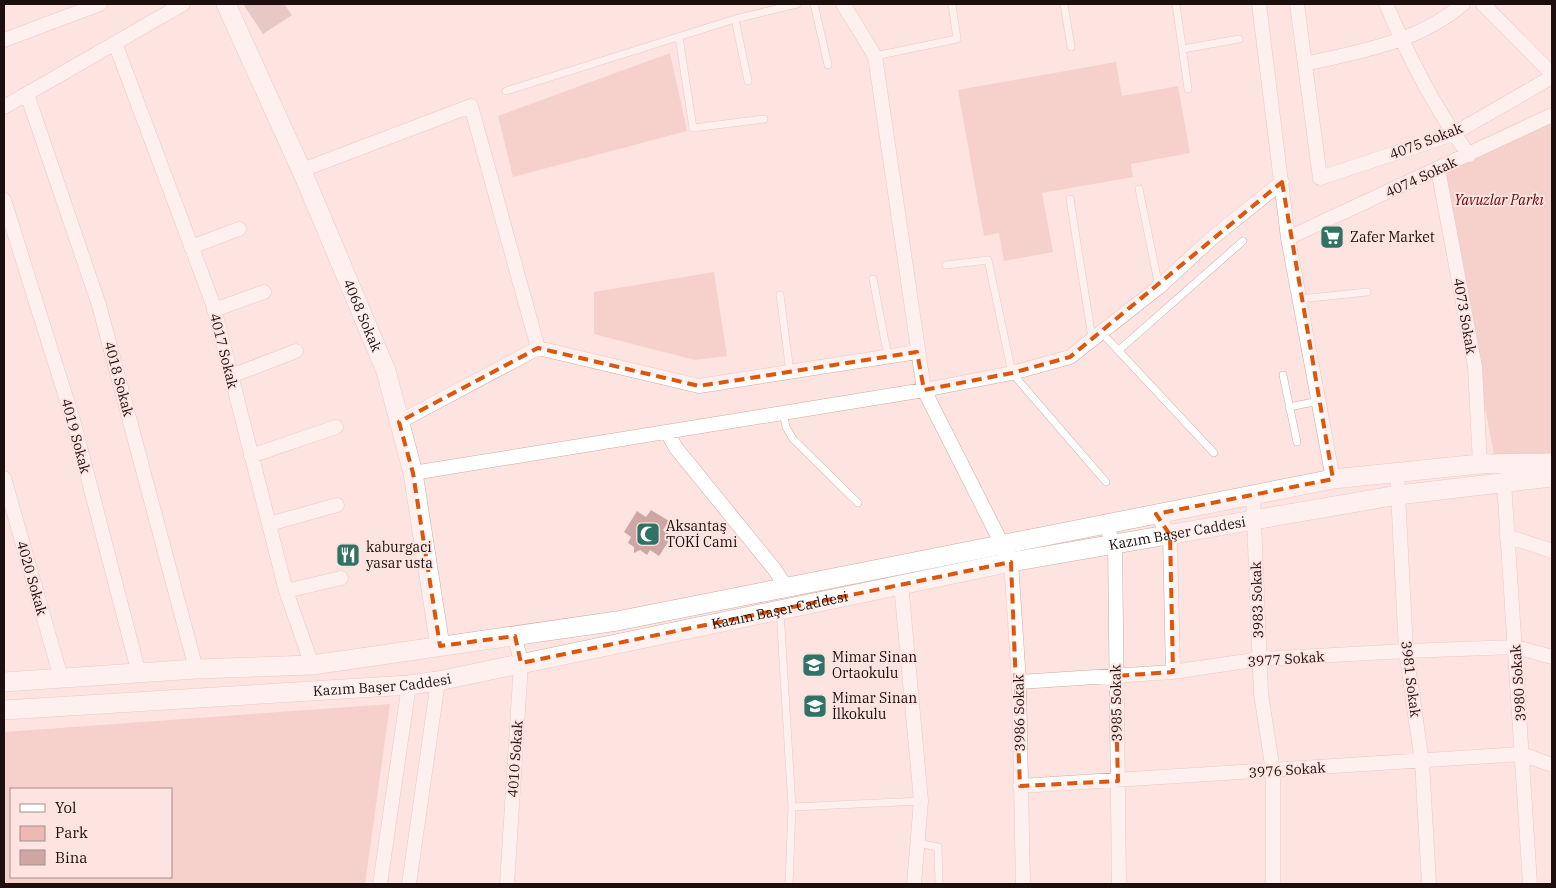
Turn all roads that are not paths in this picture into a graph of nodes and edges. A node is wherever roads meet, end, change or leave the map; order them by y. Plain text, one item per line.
1 (100, 4) edge
2 (184, 4) edge
3 (226, 4) edge
4 (798, 4) edge
5 (814, 4) edge
6 (843, 4) edge
7 (952, 4) edge
8 (1064, 4) edge
9 (1176, 4) edge
10 (1258, 4) edge
11 (1296, 4) edge
12 (1386, 4) edge
13 (1463, 4) edge
14 (1483, 4) edge
15 (735, 18) junction
16 (679, 37) junction
17 (1239, 39) dead end
18 (4, 40) edge
19 (1402, 41) junction
20 (115, 43) junction
21 (1072, 47) dead end
22 (1182, 49) junction
23 (874, 56) junction
24 (1305, 64) junction
25 (828, 65) dead end
26 (1552, 75) edge
27 (748, 81) dead end
28 (1188, 89) dead end
29 (506, 92) dead end
30 (27, 94) junction
31 (4, 107) edge
32 (1552, 115) edge
33 (764, 119) dead end
34 (1453, 134) junction
35 (1469, 155) junction
36 (1438, 169) junction
37 (302, 170) junction
38 (1282, 182) junction
39 (1139, 189) dead end
40 (1070, 198) dead end
41 (4, 200) edge
42 (239, 229) dead end
43 (1288, 238) junction
44 (1242, 241) dead end
45 (191, 247) junction
46 (946, 265) dead end
47 (873, 279) dead end
48 (1159, 287) junction
49 (264, 292) dead end
50 (1367, 292) dead end
51 (780, 294) dead end
52 (1300, 299) junction
53 (214, 310) junction
54 (1097, 335) junction
55 (538, 348) junction
56 (1119, 350) junction
57 (296, 351) dead end
58 (917, 352) junction
59 (889, 358) junction
60 (790, 372) junction
61 (1012, 374) junction
62 (1283, 375) dead end
63 (231, 376) junction
64 (924, 390) junction
65 (1319, 401) junction
66 (1289, 407) junction
67 (783, 413) junction
68 (399, 422) junction
69 (336, 427) dead end
70 (667, 432) junction
71 (1297, 442) dead end
72 (1214, 453) dead end
73 (251, 456) junction
74 (1552, 462) edge
75 (1480, 464) junction
76 (413, 473) junction
77 (1397, 473) junction
78 (1552, 477) edge
79 (4, 478) edge
80 (1333, 479) junction
81 (1106, 482) dead end
82 (1504, 482) junction
83 (1253, 495) junction
84 (1398, 495) junction
85 (858, 503) dead end
86 (337, 505) dead end
87 (1156, 514) junction
88 (1254, 519) junction
89 (269, 524) junction
90 (1104, 524) junction
91 (1170, 536) junction
92 (1507, 536) junction
93 (1004, 544) junction
94 (1115, 544) junction
95 (1552, 551) edge
96 (1011, 562) junction
97 (341, 578) dead end
98 (901, 584) junction
99 (786, 587) junction
100 (286, 591) junction
101 (780, 608) junction
102 (515, 636) junction
103 (440, 646) junction
104 (1516, 647) junction
105 (1406, 651) junction
106 (1552, 657) edge
107 (1260, 659) junction
108 (522, 663) junction
109 (312, 665) junction
110 (196, 669) junction
111 (1173, 672) junction
112 (139, 674) junction
113 (1115, 676) junction
114 (61, 678) junction
115 (438, 681) junction
116 (4, 682) edge
117 (1019, 682) junction
118 (409, 685) junction
119 (4, 710) edge
120 (1522, 754) junction
121 (1422, 762) junction
122 (1552, 765) edge
123 (1273, 771) junction
124 (1118, 781) junction
125 (1020, 786) junction
126 (921, 801) junction
127 (792, 807) junction
128 (917, 843) junction
129 (380, 884) edge
130 (409, 884) edge
131 (507, 884) edge
132 (790, 884) edge
133 (914, 884) edge
134 (939, 884) edge
135 (1024, 884) edge
136 (1119, 884) edge
137 (1273, 884) edge
138 (1429, 884) edge
139 (1530, 884) edge

1 - 18 street
2 - 20 street
3 - 37 main road, 4068 Sokak
4 - 15 lane
5 - 25 lane
6 - 23 street
7 - 23 lane
8 - 21 lane
9 - 22 lane
10 - 38 street
11 - 24 street
12 - 19 street
13 - 19 street
14 - 26 street
15 - 16 lane
15 - 27 lane
16 - 29 lane
16 - 33 lane
17 - 22 lane
19 - 24 street
19 - 34 street
20 - 30 street
20 - 45 street, 4017 Sokak
22 - 28 lane
23 - 58 street, 3986 Sokak
24 - 34 street, 4075 Sokak
26 - 34 street, 4075 Sokak
30 - 31 street
30 - 110 street, 4018 Sokak
32 - 35 street, 4074 Sokak
34 - 35 street
35 - 36 street, 4074 Sokak
36 - 43 street, 4074 Sokak
36 - 75 street, 4073 Sokak
37 - 55 street
37 - 68 main road, 4068 Sokak
38 - 43 street
38 - 48 street
39 - 48 lane
40 - 54 lane
41 - 112 street, 4019 Sokak
42 - 45 street
43 - 52 street
44 - 56 lane
45 - 53 street, 4017 Sokak
46 - 61 lane
47 - 59 lane
48 - 54 street
49 - 53 street
50 - 52 lane
51 - 60 lane
52 - 65 street
53 - 63 street, 4017 Sokak
54 - 56 lane
54 - 61 street
55 - 60 street
55 - 68 street
56 - 72 lane
57 - 63 street
58 - 59 street
58 - 64 street, 3986 Sokak
59 - 60 street
61 - 64 street
61 - 81 lane
62 - 66 lane
63 - 73 street, 4017 Sokak
64 - 67 street
64 - 93 street, 3986 Sokak
65 - 66 lane
65 - 80 street
66 - 71 lane
67 - 70 street
67 - 85 lane
68 - 76 main road, 4068 Sokak
69 - 73 street
70 - 76 street
70 - 99 street
73 - 89 street, 4017 Sokak
74 - 75 main road, Kazım Başer Caddesi
75 - 77 main road, Kazım Başer Caddesi
76 - 103 main road, 4068 Sokak
77 - 80 main road, Kazım Başer Caddesi
77 - 84 street, 3981 Sokak
78 - 82 main road, Kazım Başer Caddesi
79 - 114 street, 4020 Sokak
80 - 83 main road, Kazım Başer Caddesi
82 - 84 main road, Kazım Başer Caddesi
82 - 92 street, 3980 Sokak
83 - 87 main road, Kazım Başer Caddesi
83 - 88 street, 3983 Sokak
84 - 88 main road, Kazım Başer Caddesi
84 - 105 street, 3981 Sokak
86 - 89 street
87 - 90 main road, Kazım Başer Caddesi
87 - 91 street
88 - 91 main road, Kazım Başer Caddesi
88 - 107 street, 3983 Sokak
89 - 100 street, 4017 Sokak
90 - 93 main road, Kazım Başer Caddesi
90 - 94 street, 3985 Sokak
91 - 94 main road, Kazım Başer Caddesi
91 - 111 street
92 - 95 street
92 - 104 street, 3980 Sokak
93 - 96 street, 3986 Sokak
93 - 99 main road, Kazım Başer Caddesi
94 - 96 main road, Kazım Başer Caddesi
94 - 113 street, 3985 Sokak
96 - 98 main road, Kazım Başer Caddesi
96 - 117 street, 3986 Sokak
97 - 100 street
98 - 101 main road, Kazım Başer Caddesi
98 - 126 street
99 - 102 main road, Kazım Başer Caddesi
100 - 109 street, 4017 Sokak
101 - 108 main road, Kazım Başer Caddesi
101 - 127 lane
102 - 103 main road, Kazım Başer Caddesi
102 - 108 street, 4010 Sokak
103 - 109 main road, Kazım Başer Caddesi
104 - 105 street, 3977 Sokak
104 - 106 street, 3977 Sokak
104 - 120 street, 3980 Sokak
105 - 107 street, 3977 Sokak
105 - 121 street, 3981 Sokak
107 - 111 street, 3977 Sokak
107 - 123 street, 3983 Sokak
108 - 115 main road, Kazım Başer Caddesi
108 - 131 street, 4010 Sokak
109 - 110 main road, Kazım Başer Caddesi
110 - 112 main road, Kazım Başer Caddesi
111 - 113 street, 3977 Sokak
112 - 114 main road, Kazım Başer Caddesi
113 - 117 street, 3977 Sokak
113 - 124 street, 3985 Sokak
114 - 116 main road, Kazım Başer Caddesi
115 - 118 main road, Kazım Başer Caddesi
115 - 130 street
117 - 125 street, 3986 Sokak
118 - 119 main road, Kazım Başer Caddesi
118 - 129 street
120 - 121 street, 3976 Sokak
120 - 122 street, 3976 Sokak
120 - 139 street, 3980 Sokak
121 - 123 street, 3976 Sokak
121 - 138 street, 3981 Sokak
123 - 124 street, 3976 Sokak
123 - 137 street, 3983 Sokak
124 - 125 street, 3976 Sokak
124 - 136 street, 3985 Sokak
125 - 135 street, 3986 Sokak
126 - 127 lane
126 - 128 street
127 - 132 lane
128 - 133 street
128 - 134 lane

